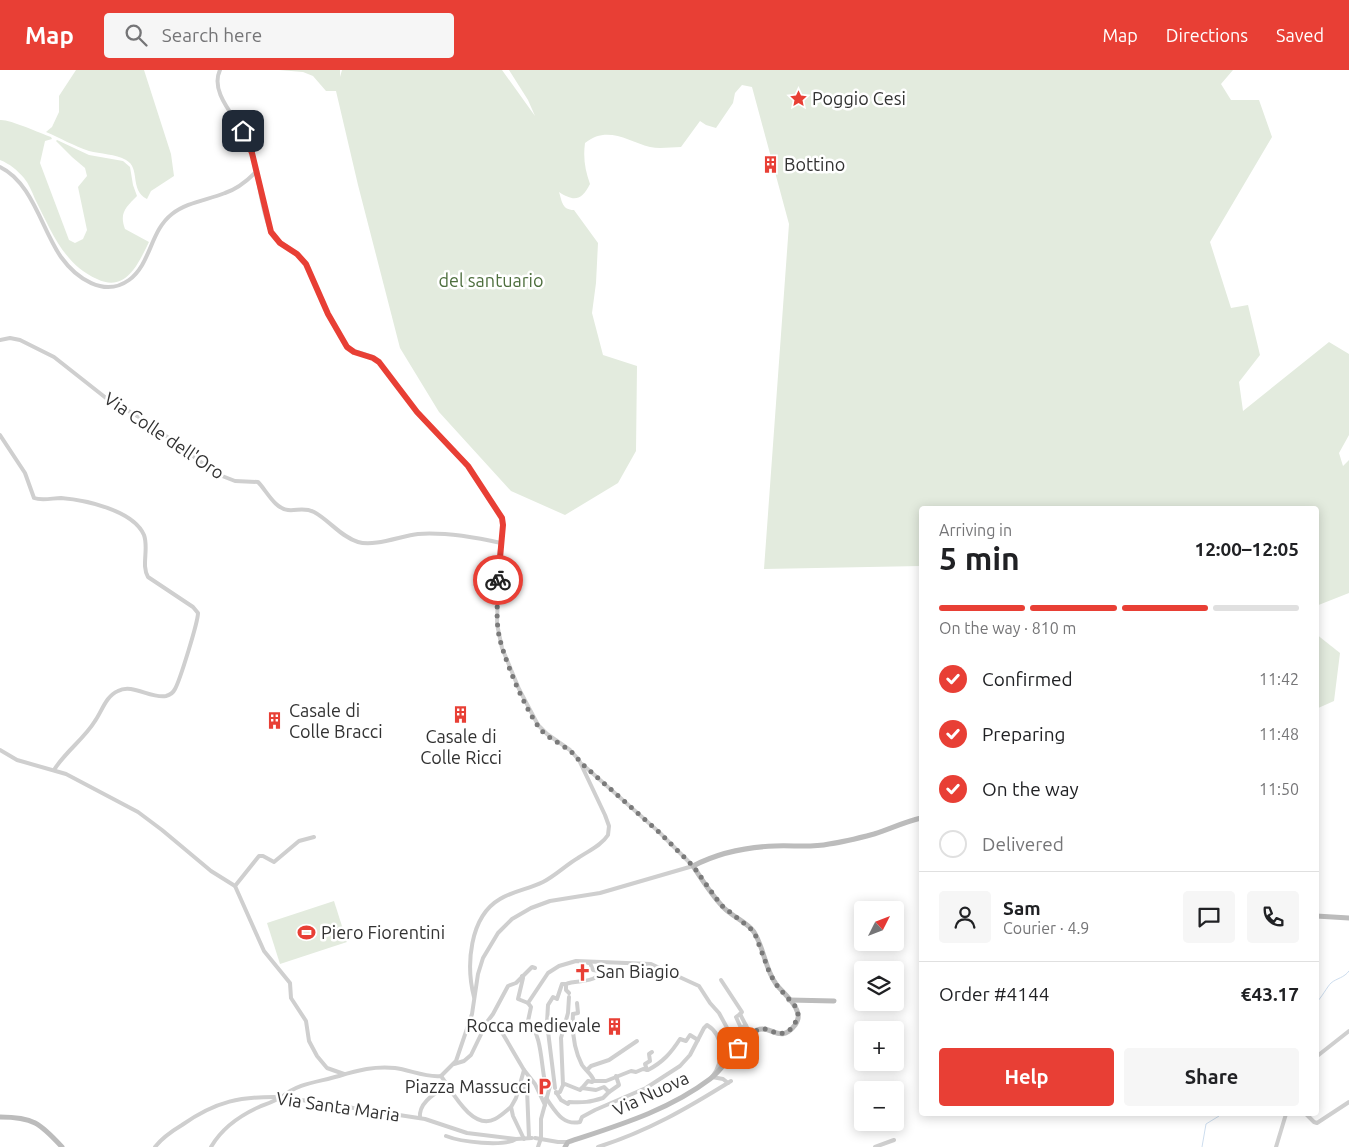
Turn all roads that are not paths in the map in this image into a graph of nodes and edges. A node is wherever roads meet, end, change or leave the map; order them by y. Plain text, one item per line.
1 (220, 70) edge
2 (0, 167) edge
3 (256, 172) junction
4 (0, 340) edge
5 (0, 435) edge
6 (501, 543) junction
7 (0, 750) edge
8 (580, 762) junction
9 (54, 770) junction
10 (919, 819) edge
11 (314, 837) dead end
12 (693, 866) junction
13 (235, 886) junction
14 (1319, 916) edge
15 (1349, 918) edge
16 (582, 961) junction
17 (535, 968) dead end
18 (522, 976) junction
19 (721, 980) dead end
20 (563, 985) junction
21 (474, 997) junction
22 (789, 1000) junction
23 (834, 1001) dead end
24 (528, 1003) junction
25 (577, 1003) dead end
26 (571, 1014) junction
27 (500, 1028) dead end
28 (1349, 1031) edge
29 (751, 1035) junction
30 (698, 1040) junction
31 (637, 1041) dead end
32 (738, 1048) junction
33 (652, 1052) dead end
34 (1319, 1055) edge
35 (454, 1064) junction
36 (524, 1070) junction
37 (587, 1070) junction
38 (646, 1070) junction
39 (344, 1074) junction
40 (441, 1076) junction
41 (616, 1076) junction
42 (712, 1077) junction
43 (594, 1081) junction
44 (535, 1084) junction
45 (448, 1085) junction
46 (563, 1085) junction
47 (550, 1086) junction
48 (518, 1087) junction
49 (555, 1088) junction
50 (582, 1088) junction
51 (528, 1089) junction
52 (422, 1091) dead end
53 (609, 1092) junction
54 (436, 1093) junction
55 (556, 1093) junction
56 (281, 1098) junction
57 (546, 1098) junction
58 (1349, 1102) edge
59 (545, 1105) junction
60 (511, 1107) junction
61 (1285, 1116) edge
62 (1308, 1116) edge
63 (0, 1118) edge
64 (420, 1118) junction
65 (446, 1136) dead end
66 (530, 1138) junction
67 (541, 1138) junction
68 (516, 1139) junction
69 (894, 1140) dead end
70 (566, 1144) edge
71 (539, 1145) edge
72 (62, 1147) edge
73 (155, 1147) edge
74 (211, 1147) edge
75 (598, 1147) edge
76 (875, 1147) edge
77 (1276, 1147) edge

1 - 3 street
2 - 3 street
3 - 6 street
4 - 6 street, Via Colle dell'Oro
5 - 9 street
6 - 8 street
7 - 9 street
8 - 12 street
8 - 21 street
9 - 13 street
10 - 12 street
11 - 13 street
12 - 21 street
12 - 22 street
13 - 39 street
14 - 15 street
16 - 20 street
16 - 24 street
16 - 32 street
17 - 18 street
18 - 24 street
18 - 35 street
19 - 29 street
20 - 26 street
20 - 49 street
21 - 35 street
22 - 23 street
22 - 29 street
24 - 47 street
25 - 26 street
26 - 37 street
26 - 46 street
27 - 36 street
28 - 34 street
29 - 32 street, Via Nuova
30 - 38 street
30 - 42 street
30 - 57 street
31 - 37 street
32 - 42 street, Via Nuova
33 - 38 street
35 - 40 street
36 - 44 street
36 - 48 street
37 - 43 street
38 - 41 street
39 - 40 street
39 - 56 street
40 - 45 street
41 - 43 street
41 - 53 street
42 - 70 street, Via Nuova
42 - 75 street
43 - 50 street
44 - 51 street
44 - 59 street
45 - 54 street
45 - 60 street
46 - 50 street
46 - 55 street
47 - 49 street
47 - 57 street
48 - 51 street
48 - 60 street
49 - 55 street
50 - 53 street
51 - 66 street
52 - 54 street
53 - 55 street
54 - 64 street
56 - 64 street, Via Santa Maria
56 - 73 street, Via Santa Maria
56 - 74 street
57 - 59 street
58 - 62 street
59 - 67 street
60 - 66 street
61 - 77 street
63 - 72 street
64 - 68 street, Via Santa Maria
65 - 68 street
66 - 67 street, Via Santa Maria
66 - 68 street, Via Santa Maria
67 - 70 street, Via Santa Maria
67 - 71 street
69 - 76 street

